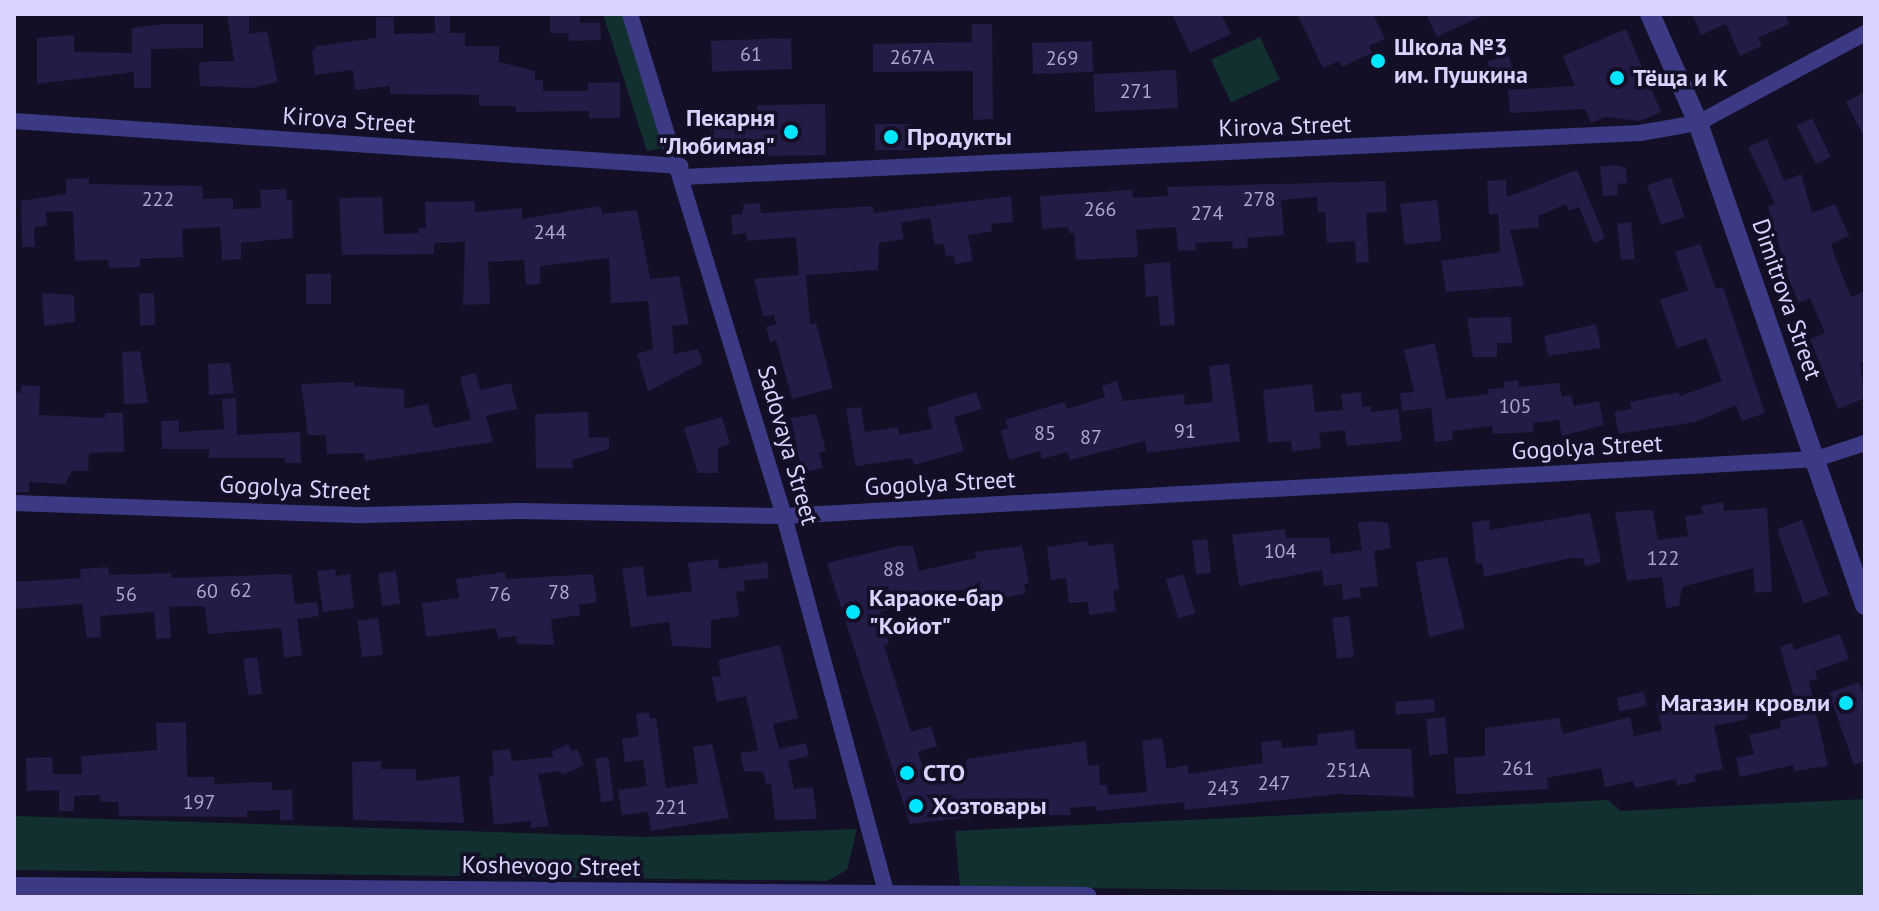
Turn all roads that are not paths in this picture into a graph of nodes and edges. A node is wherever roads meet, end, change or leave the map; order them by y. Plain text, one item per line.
1 (630, 14) edge
2 (1650, 14) edge
3 (1865, 33) edge
4 (14, 121) edge
5 (1698, 123) junction
6 (682, 172) junction
7 (1865, 443) edge
8 (1816, 459) junction
9 (14, 503) edge
10 (784, 516) junction
11 (1865, 605) edge
12 (14, 887) edge
13 (887, 894) junction
14 (828, 896) edge
15 (1087, 897) edge

1 - 6 street, Sadovaya Street
2 - 5 street, Dimitrova Street
3 - 5 street, Kirova Street
4 - 6 street, Kirova Street
5 - 6 street, Kirova Street
5 - 8 street, Dimitrova Street
6 - 10 street, Sadovaya Street
7 - 8 street, Gogolya Street
8 - 10 street, Gogolya Street
8 - 11 street, Dimitrova Street
9 - 10 street, Gogolya Street
10 - 13 street, Sadovaya Street
12 - 14 street, Koshevogo Street
13 - 14 street, Koshevogo Street
13 - 15 street, Koshevogo Street

